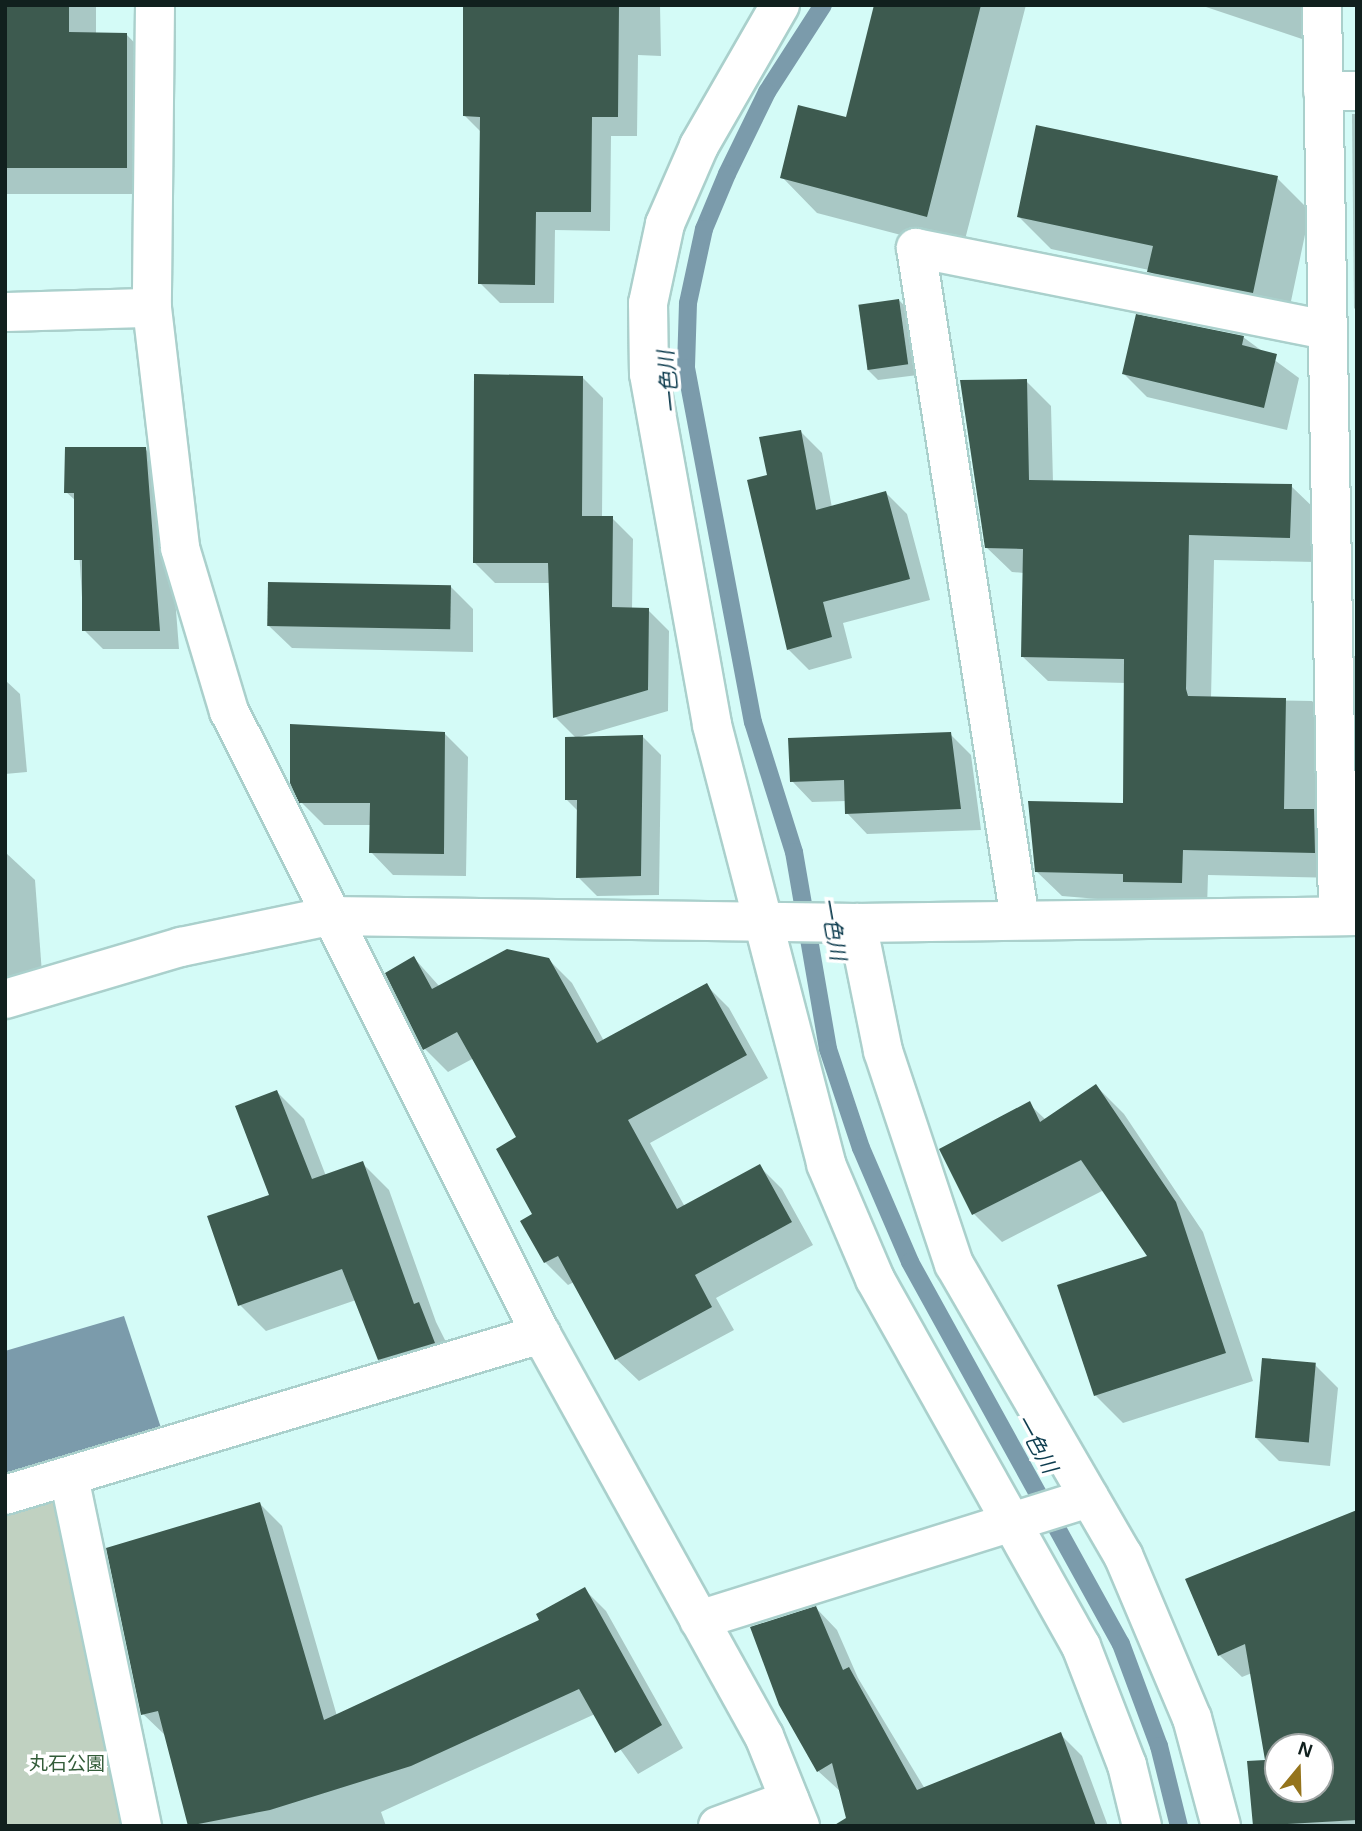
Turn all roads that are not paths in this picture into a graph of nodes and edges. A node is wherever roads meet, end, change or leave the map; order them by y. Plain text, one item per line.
1 (155, 5) edge
2 (780, 5) edge
3 (1322, 5) edge
4 (1340, 91) edge
5 (152, 308) junction
6 (5, 312) edge
7 (1327, 330) junction
8 (329, 916) junction
9 (1347, 916) edge
10 (1020, 920) junction
11 (771, 921) junction
12 (844, 922) junction
13 (5, 999) edge
14 (541, 1334) junction
15 (69, 1477) junction
16 (5, 1495) edge
17 (1089, 1498) junction
18 (1012, 1524) junction
19 (699, 1620) junction
20 (794, 1813) edge
21 (142, 1826) edge
22 (718, 1826) edge
23 (1142, 1826) edge
24 (1221, 1826) edge

1 - 5 street
2 - 11 street
3 - 4 street
4 - 7 street
5 - 6 street
5 - 8 street
7 - 9 street
7 - 10 street
8 - 11 street
8 - 13 street
8 - 14 street
9 - 10 street
10 - 12 street
11 - 12 street
11 - 18 street
12 - 17 street
14 - 15 street
14 - 19 street
15 - 16 street
15 - 21 street
17 - 18 street
17 - 24 street
18 - 19 street
18 - 23 street
19 - 20 street
20 - 22 street

